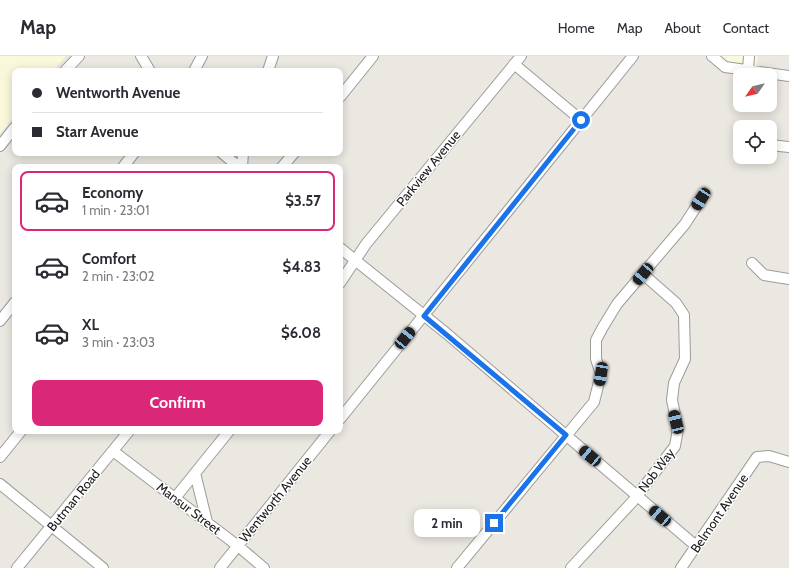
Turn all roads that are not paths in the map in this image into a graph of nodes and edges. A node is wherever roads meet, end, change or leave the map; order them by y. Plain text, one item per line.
1 (79, 56) edge
2 (141, 56) edge
3 (202, 56) edge
4 (272, 56) edge
5 (373, 56) edge
6 (633, 56) edge
7 (712, 56) edge
8 (749, 56) edge
9 (517, 60) edge
10 (68, 68) edge
11 (148, 68) edge
12 (196, 68) edge
13 (269, 68) edge
14 (733, 68) edge
15 (748, 68) edge
16 (777, 74) edge
17 (789, 76) edge
18 (343, 93) edge
19 (581, 120) junction
20 (12, 131) edge
21 (0, 146) edge
22 (777, 146) edge
23 (789, 147) edge
24 (132, 156) edge
25 (226, 156) edge
26 (291, 156) edge
27 (125, 164) edge
28 (237, 164) edge
29 (285, 164) edge
30 (701, 199) dead end
31 (343, 250) edge
32 (355, 260) junction
33 (752, 263) dead end
34 (643, 274) junction
35 (343, 278) edge
36 (789, 279) edge
37 (12, 306) edge
38 (424, 316) junction
39 (0, 321) edge
40 (343, 415) edge
41 (19, 434) edge
42 (127, 434) edge
43 (226, 434) edge
44 (328, 434) edge
45 (566, 435) junction
46 (113, 451) junction
47 (0, 457) edge
48 (789, 462) edge
49 (194, 473) junction
50 (0, 484) edge
51 (637, 496) junction
52 (175, 498) junction
53 (207, 522) junction
54 (52, 526) junction
55 (238, 546) junction
56 (696, 546) junction
57 (17, 568) edge
58 (104, 568) edge
59 (220, 568) edge
60 (264, 568) edge
61 (457, 568) edge
62 (571, 568) edge
63 (681, 568) edge

1 - 10 street
2 - 11 street
3 - 12 street
4 - 13 street
5 - 18 street
6 - 19 street
7 - 14 street
8 - 15 street
9 - 19 street
9 - 32 street, Parkview Avenue
16 - 17 street
19 - 38 street
20 - 21 street
22 - 23 street
24 - 27 street
25 - 28 street
26 - 29 street
30 - 34 street
31 - 32 street
32 - 35 street, Parkview Avenue
32 - 38 street
33 - 36 street
34 - 45 street
34 - 51 street, Nob Way
37 - 39 street
38 - 40 street
38 - 45 street
41 - 47 street
42 - 46 street, Butman Road
43 - 49 street
44 - 55 street, Wentworth Avenue
45 - 51 street
45 - 61 street
46 - 52 street, Mansur Street
46 - 54 street, Butman Road
48 - 56 street, Belmont Avenue
49 - 52 street
49 - 53 street
50 - 54 street
51 - 56 street
51 - 62 street, Nob Way
52 - 53 street, Mansur Street
53 - 55 street, Mansur Street
54 - 57 street, Butman Road
54 - 58 street
55 - 59 street, Wentworth Avenue
55 - 60 street, Mansur Street
56 - 63 street, Belmont Avenue

